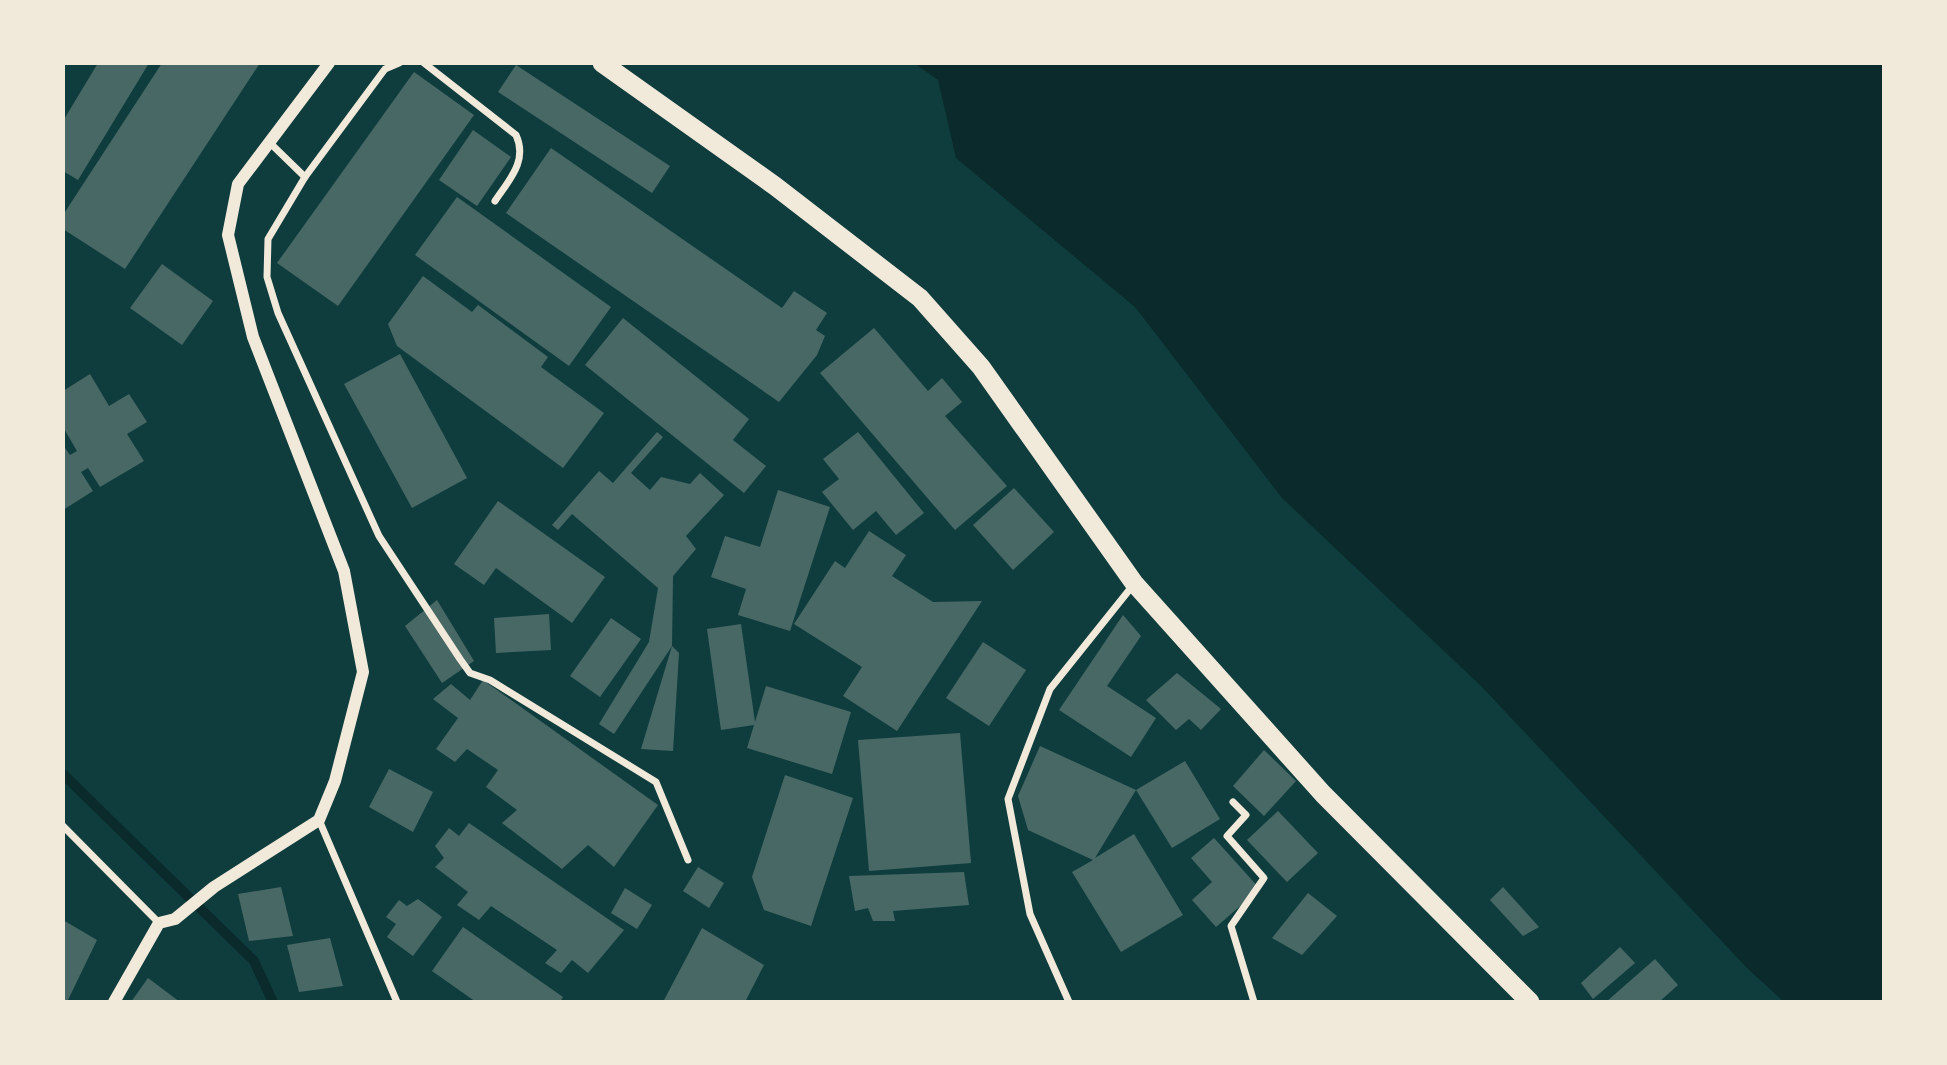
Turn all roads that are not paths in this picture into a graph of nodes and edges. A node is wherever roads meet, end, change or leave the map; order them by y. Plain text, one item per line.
1 (329, 63) edge
2 (399, 63) edge
3 (424, 63) edge
4 (602, 63) edge
5 (269, 142) junction
6 (305, 177) junction
7 (495, 201) dead end
8 (1135, 583) junction
9 (1233, 802) dead end
10 (319, 820) junction
11 (63, 826) edge
12 (688, 860) dead end
13 (159, 923) junction
14 (114, 1002) edge
15 (397, 1002) edge
16 (1069, 1002) edge
17 (1254, 1002) edge
18 (1530, 1002) edge

1 - 5 street
2 - 6 street
3 - 7 street
4 - 8 highway
5 - 6 street
5 - 10 street
6 - 12 street
8 - 16 street
8 - 18 highway
9 - 17 street
10 - 13 street
10 - 15 street
11 - 13 street
13 - 14 street

